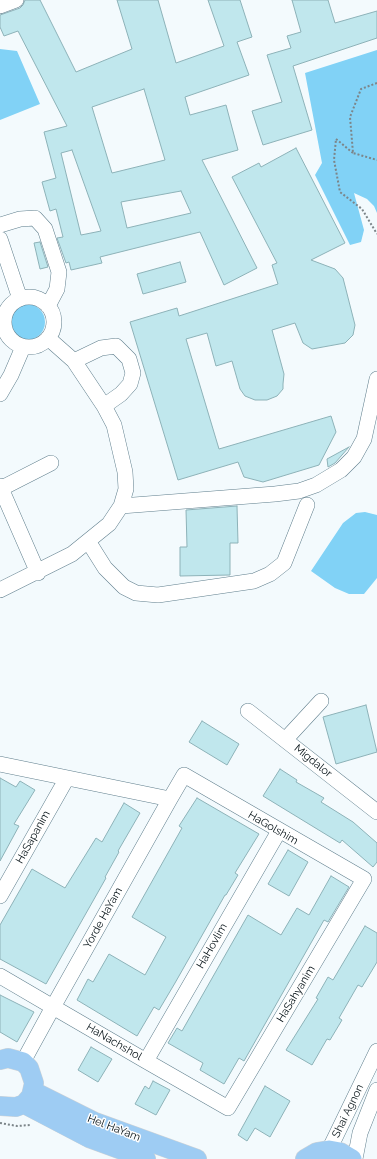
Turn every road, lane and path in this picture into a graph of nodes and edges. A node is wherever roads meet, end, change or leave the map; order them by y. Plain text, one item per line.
1 (16, 0) edge
2 (0, 6) edge
3 (377, 83) edge
4 (353, 153) junction
5 (377, 160) edge
6 (0, 225) edge
7 (377, 234) edge
8 (0, 239) edge
9 (20, 299) junction
10 (48, 306) junction
11 (48, 338) junction
12 (23, 347) junction
13 (74, 361) junction
14 (11, 375) junction
15 (377, 378) edge
16 (0, 386) edge
17 (0, 394) edge
18 (104, 406) junction
19 (51, 463) dead end
20 (0, 488) edge
21 (307, 505) dead end
22 (121, 506) junction
23 (88, 541) junction
24 (38, 572) junction
25 (0, 590) edge
26 (321, 701) dead end
27 (248, 711) dead end
28 (285, 740) junction
29 (0, 764) edge
30 (184, 775) joint
31 (67, 778) junction
32 (170, 800) junction
33 (377, 812) edge
34 (279, 831) junction
35 (364, 879) joint
36 (0, 896) edge
37 (0, 976) edge
38 (53, 1007) junction
39 (377, 1051) edge
40 (0, 1060) edge
41 (146, 1061) junction
42 (23, 1062) junction
43 (377, 1090) edge
44 (29, 1097) junction
45 (0, 1106) edge
46 (228, 1108) joint
47 (329, 1150) junction
48 (146, 1159) edge
49 (197, 1159) edge
50 (305, 1159) edge
51 (354, 1159) edge

1 - 2 street
3 - 4 path
4 - 5 path
4 - 7 path
6 - 10 street
8 - 9 street
9 - 10 street
9 - 12 street
10 - 11 street
11 - 12 street
11 - 13 street
12 - 14 street
13 - 18 street
13 - 18 street
14 - 16 street
14 - 17 street
15 - 22 street
18 - 22 street
19 - 20 street
20 - 24 street
21 - 23 street
22 - 23 street
23 - 24 street
24 - 25 street
26 - 28 street
27 - 28 street, Migdalor
28 - 33 street, Migdalor
29 - 31 street
30 - 32 street, Yorde HaYam
30 - 34 street, HaGolshim
31 - 32 street
31 - 36 street, HaSapanim
32 - 38 street, Yorde HaYam
34 - 35 street, HaGolshim
34 - 41 street, HaHovlim
35 - 46 street, HaSahyanim
37 - 38 street, HaNachshol
38 - 41 street, HaNachshol
38 - 42 street, Yorde HaYam
39 - 47 street, Shai Agnon
40 - 42 main road
41 - 46 street, HaNachshol
42 - 44 main road
43 - 51 street, Shai Agnon
44 - 45 main road
44 - 48 main road, Hel HaYam
44 - 49 main road, Hel HaYam
47 - 50 main road
47 - 51 main road

